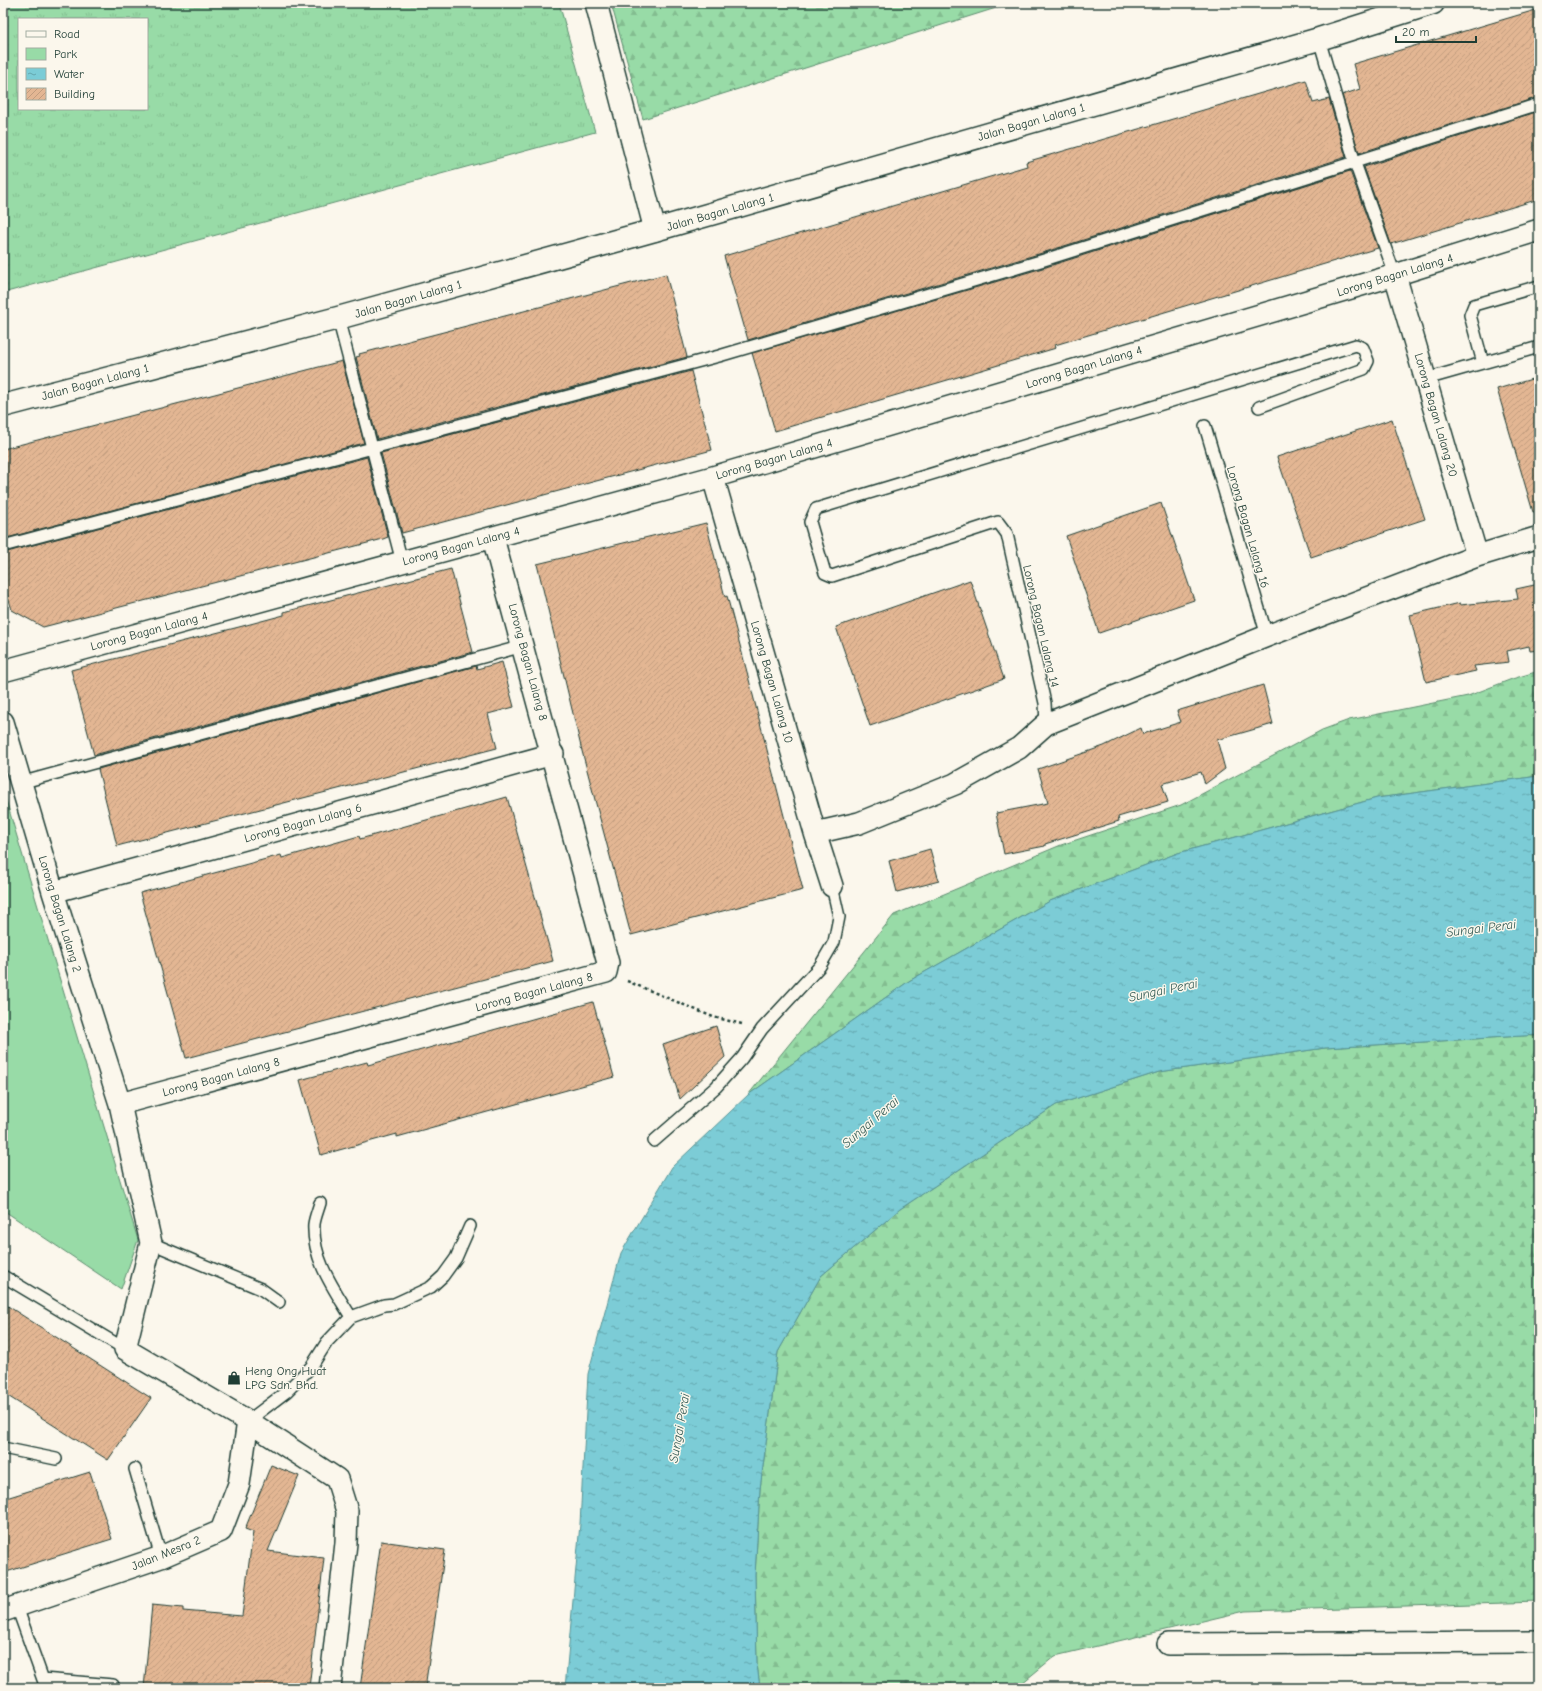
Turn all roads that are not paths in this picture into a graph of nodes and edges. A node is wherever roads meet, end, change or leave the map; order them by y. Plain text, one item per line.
1 (596, 3) edge
2 (1434, 3) edge
3 (1319, 39) junction
4 (1539, 104) edge
5 (1355, 163) junction
6 (655, 230) junction
7 (1539, 230) edge
8 (1394, 275) junction
9 (1539, 286) edge
10 (338, 318) junction
11 (1539, 347) edge
12 (1483, 363) junction
13 (1426, 379) junction
14 (3, 406) edge
15 (1259, 407) dead end
16 (1205, 426) dead end
17 (373, 447) junction
18 (714, 477) junction
19 (1539, 537) edge
20 (493, 538) junction
21 (3, 546) edge
22 (1477, 556) junction
23 (402, 562) junction
24 (1267, 636) junction
25 (523, 646) junction
26 (3, 671) edge
27 (3, 722) edge
28 (1046, 724) junction
29 (553, 754) junction
30 (20, 783) junction
31 (815, 833) junction
32 (832, 886) joint
33 (52, 892) junction
34 (120, 1104) junction
35 (654, 1141) dead end
36 (320, 1203) dead end
37 (470, 1226) dead end
38 (150, 1243) junction
39 (3, 1276) edge
40 (279, 1302) dead end
41 (351, 1317) junction
42 (125, 1349) junction
43 (248, 1421) junction
44 (3, 1448) edge
45 (56, 1459) dead end
46 (135, 1469) dead end
47 (161, 1557) junction
48 (10, 1609) edge
49 (1539, 1642) edge
50 (1168, 1644) dead end
51 (44, 1684) edge
52 (113, 1685) dead end
53 (330, 1688) edge

1 - 6 street
2 - 3 main road, Jalan Bagan Lalang 1
3 - 5 lane
3 - 6 main road, Jalan Bagan Lalang 1
4 - 5 lane
5 - 8 lane
5 - 17 lane
6 - 10 main road, Jalan Bagan Lalang 1
7 - 8 street, Lorong Bagan Lalang 4
8 - 13 street, Lorong Bagan Lalang 20
8 - 18 street, Lorong Bagan Lalang 4
9 - 12 lane
10 - 14 main road, Jalan Bagan Lalang 1
10 - 17 lane
11 - 12 lane
12 - 13 lane
13 - 22 street, Lorong Bagan Lalang 20
15 - 28 lane, Lorong Bagan Lalang 14
16 - 24 lane, Lorong Bagan Lalang 16
17 - 21 lane
17 - 23 lane
18 - 20 street, Lorong Bagan Lalang 4
18 - 31 street, Lorong Bagan Lalang 10
19 - 22 street
20 - 23 street, Lorong Bagan Lalang 4
20 - 25 street, Lorong Bagan Lalang 8
22 - 24 street
23 - 26 street, Lorong Bagan Lalang 4
24 - 28 street
25 - 29 street, Lorong Bagan Lalang 8
25 - 30 lane
27 - 30 street, Lorong Bagan Lalang 2
28 - 31 street
29 - 33 street, Lorong Bagan Lalang 6
29 - 34 street, Lorong Bagan Lalang 8
30 - 33 street, Lorong Bagan Lalang 2
31 - 32 street, Lorong Bagan Lalang 10
32 - 35 lane
33 - 34 street, Lorong Bagan Lalang 2
34 - 38 street, Lorong Bagan Lalang 2
36 - 41 lane
37 - 41 lane
38 - 40 lane
38 - 42 street
39 - 42 lane
41 - 43 lane
42 - 43 street
43 - 47 street, Jalan Mesra 2
43 - 53 street
44 - 45 lane
46 - 47 lane
47 - 48 street, Jalan Mesra 2
48 - 51 lane
49 - 50 street
51 - 52 lane

